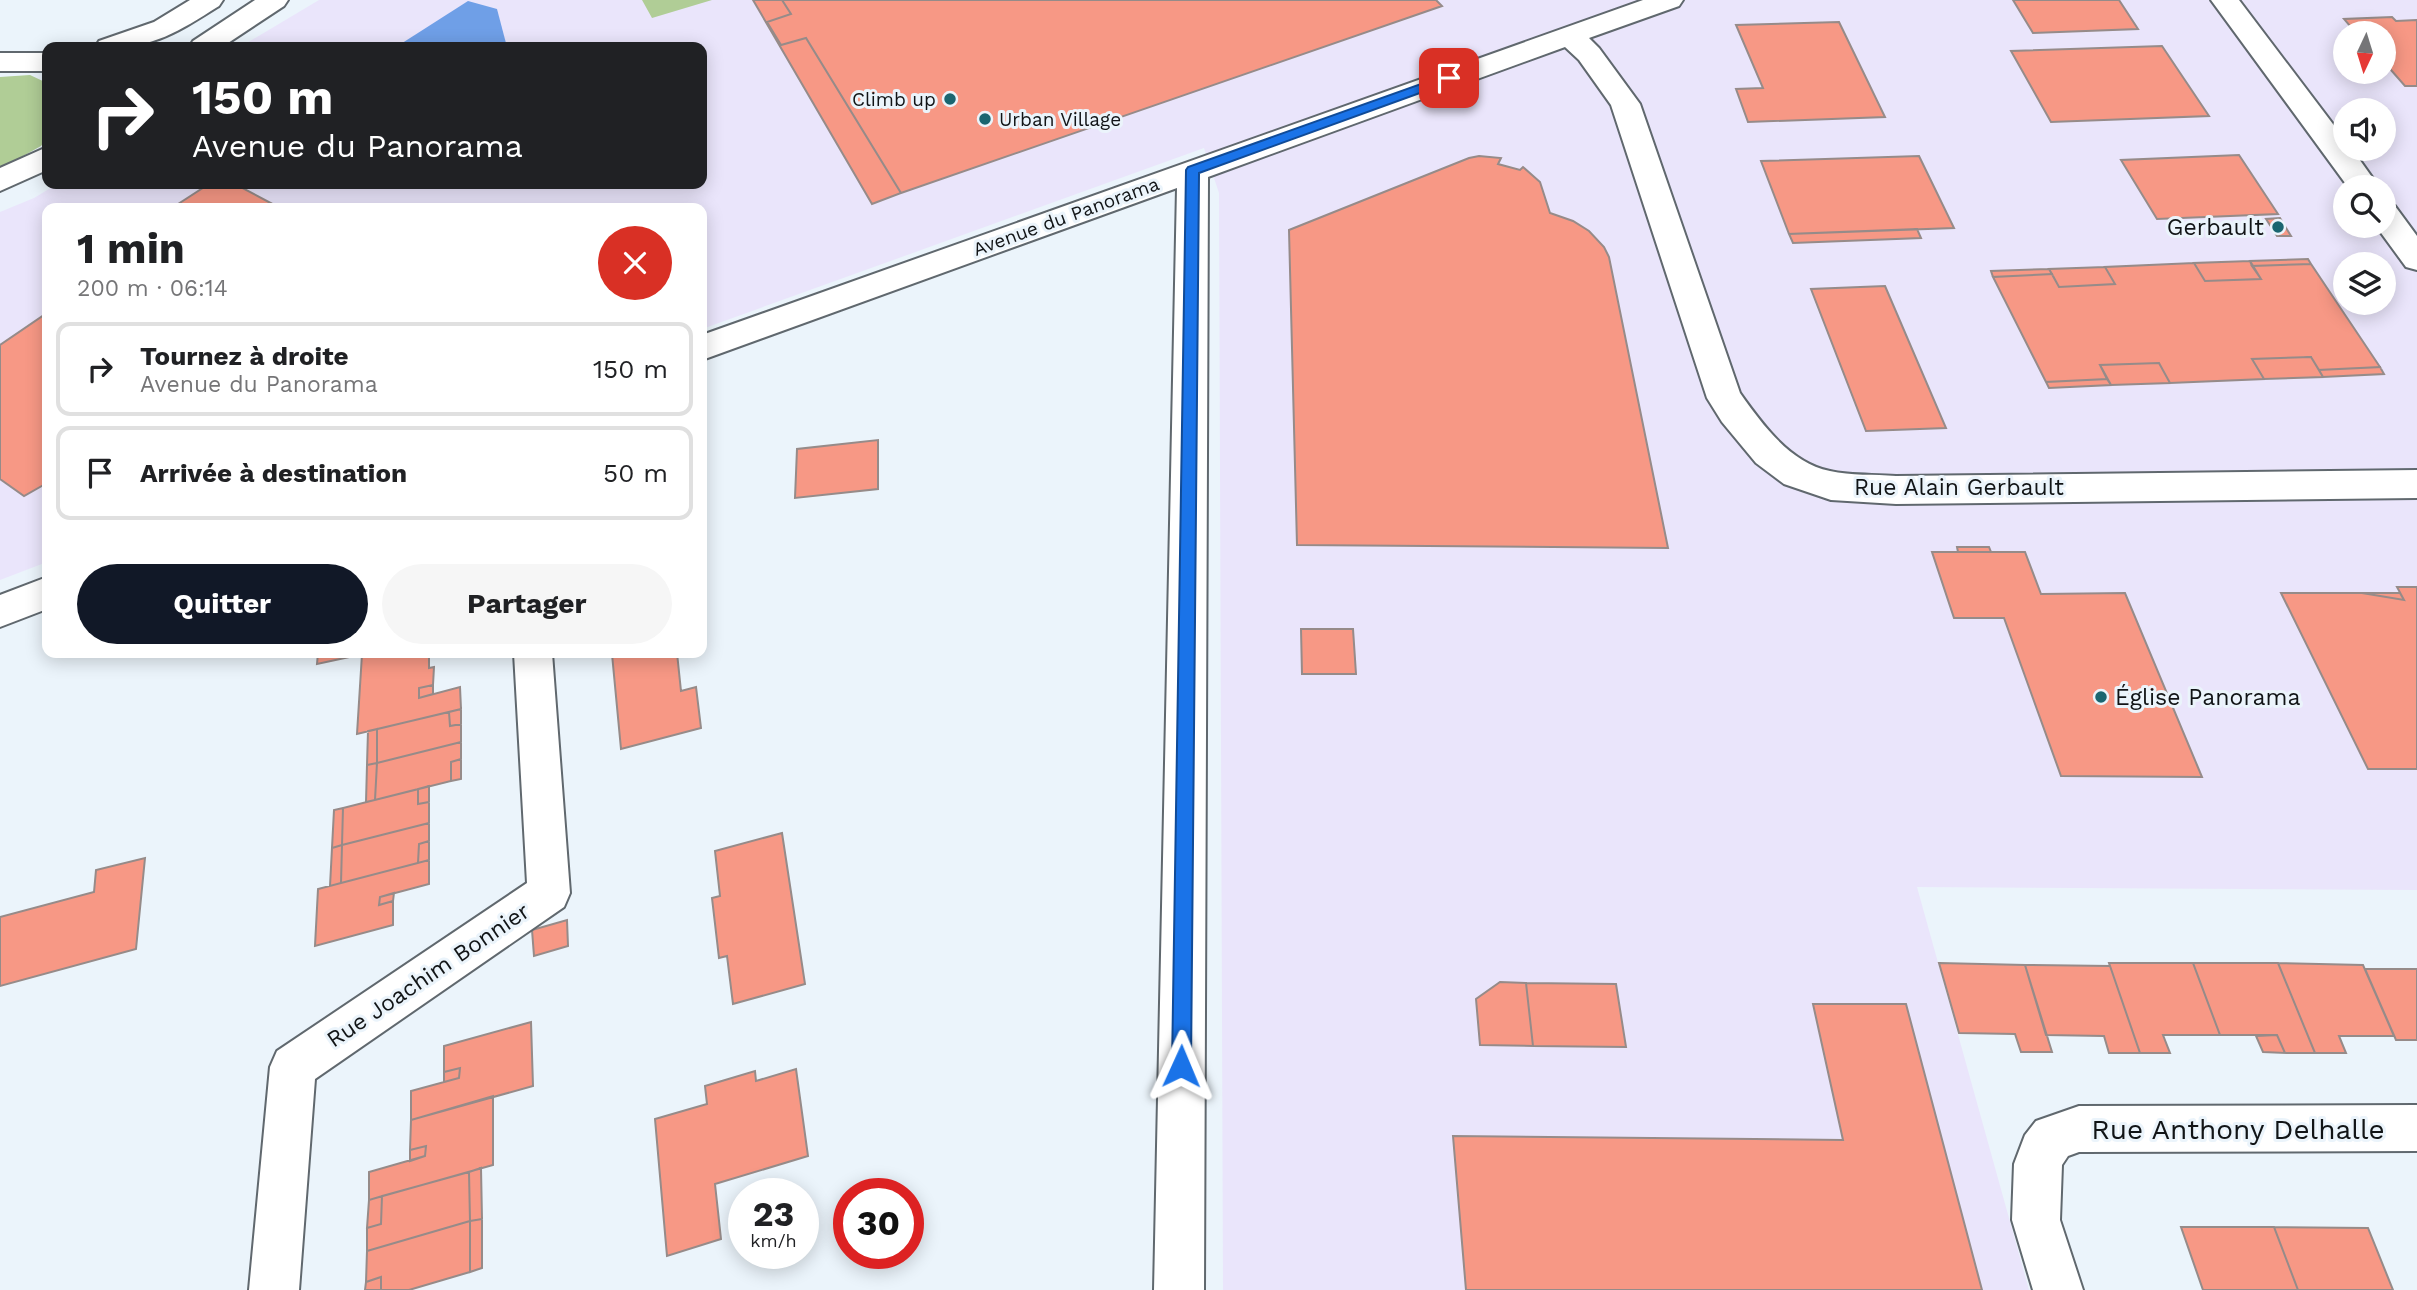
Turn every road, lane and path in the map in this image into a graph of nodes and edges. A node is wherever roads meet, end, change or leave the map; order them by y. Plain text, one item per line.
1 (209, 0) edge
2 (274, 0) edge
3 (1669, 0) edge
4 (2225, 0) edge
5 (1570, 36) junction
6 (123, 42) edge
7 (211, 42) edge
8 (0, 62) edge
9 (42, 62) edge
10 (42, 160) edge
11 (1193, 170) junction
12 (2355, 175) edge
13 (0, 181) edge
14 (2396, 230) edge
15 (2417, 259) edge
16 (707, 346) edge
17 (2417, 484) edge
18 (42, 595) edge
19 (0, 611) edge
20 (533, 658) edge
21 (2417, 1128) edge
22 (274, 1290) edge
23 (1179, 1290) edge
24 (2058, 1290) edge

1 - 6 main road
2 - 7 main road
3 - 5 main road, Avenue du Panorama
4 - 12 main road
5 - 11 main road, Avenue du Panorama
5 - 17 main road, Rue Alain Gerbault
8 - 9 main road
10 - 13 main road
11 - 16 main road, Avenue du Panorama
11 - 23 main road
14 - 15 main road
18 - 19 main road
20 - 22 main road, Rue Joachim Bonnier
21 - 24 main road, Rue Anthony Delhalle

